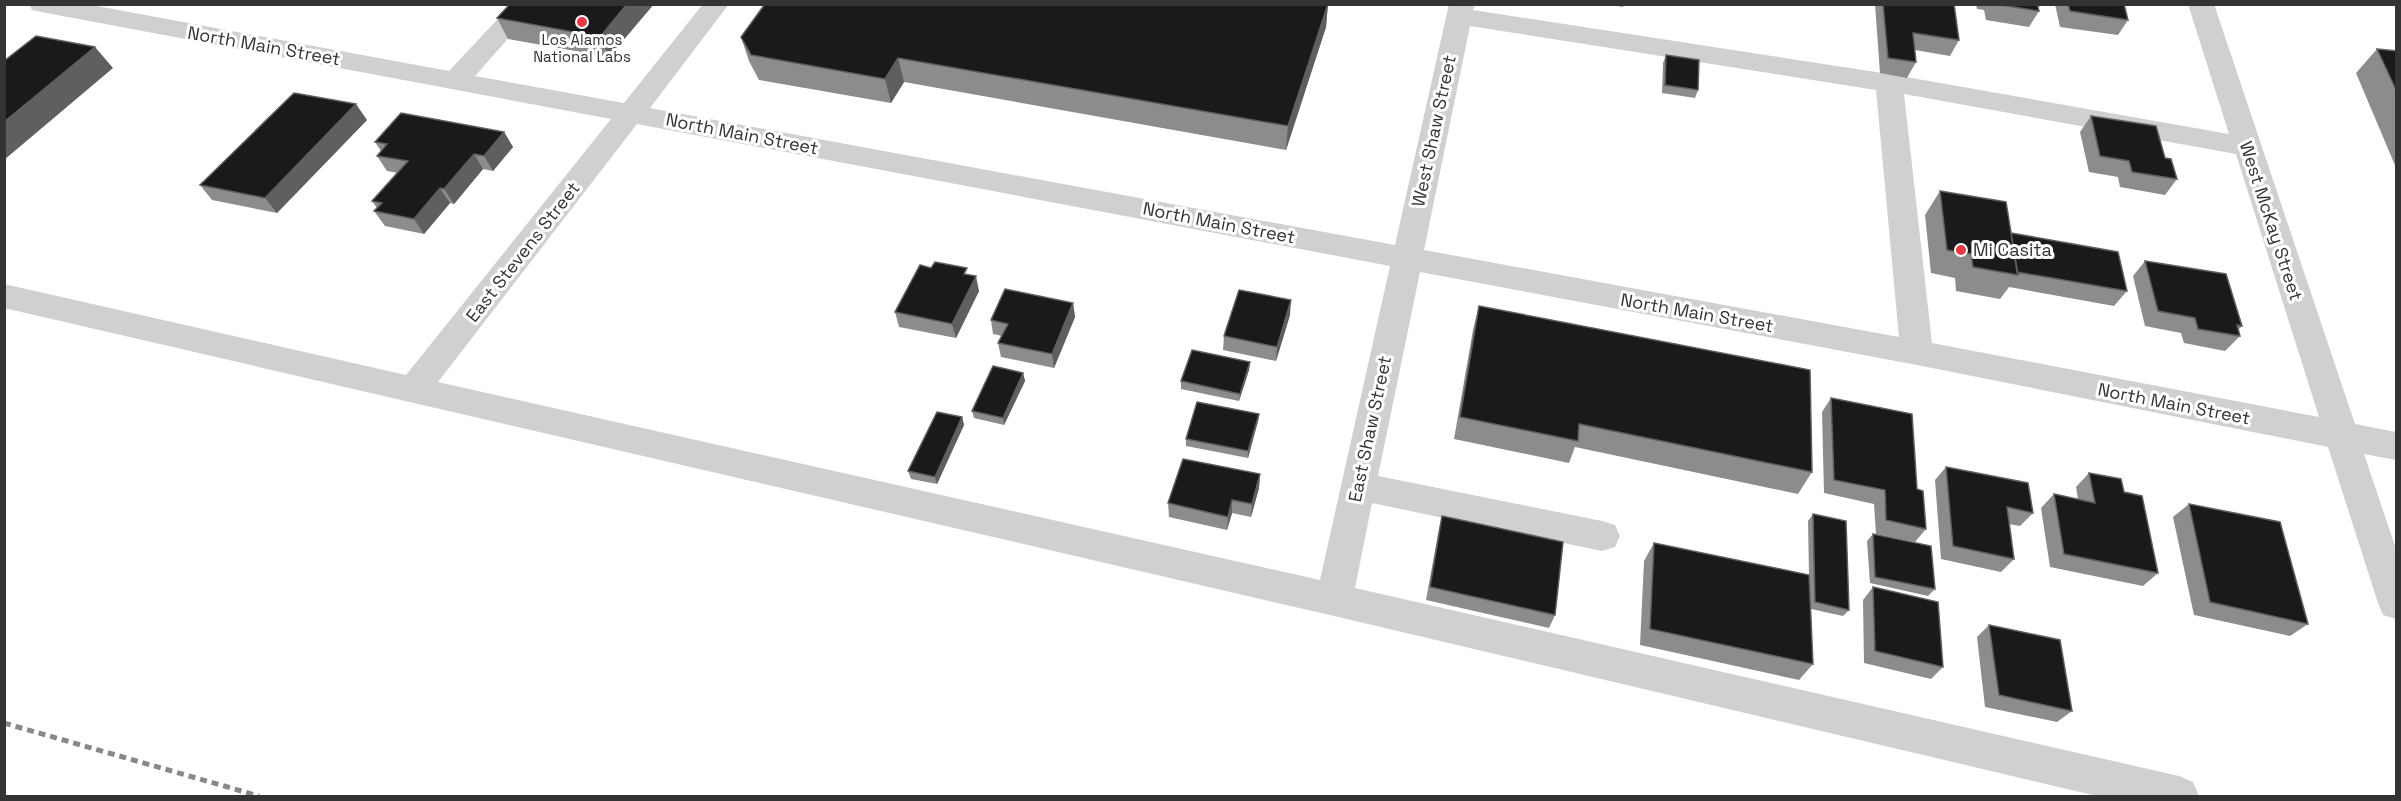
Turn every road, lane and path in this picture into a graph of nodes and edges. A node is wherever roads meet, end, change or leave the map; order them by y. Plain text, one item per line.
1 (41, 4) edge
2 (717, 4) edge
3 (2200, 4) edge
4 (1461, 10) edge
5 (517, 14) edge
6 (455, 81) junction
7 (1889, 83) junction
8 (632, 114) junction
9 (2246, 146) junction
10 (1406, 258) junction
11 (4, 296) edge
12 (1917, 353) junction
13 (414, 390) junction
14 (2341, 436) junction
15 (2397, 446) edge
16 (1358, 486) junction
17 (1602, 536) dead end
18 (1334, 600) junction
19 (2397, 603) edge
20 (2179, 796) edge

1 - 6 street, North Main Street
2 - 8 street, East Stevens Street
3 - 9 street, West McKay Street
4 - 7 street
4 - 10 street, West Shaw Street
5 - 6 street
6 - 8 street, North Main Street
7 - 9 street
7 - 12 street
8 - 10 street, North Main Street
8 - 13 street, East Stevens Street
9 - 14 street, West McKay Street
10 - 12 street, North Main Street
10 - 16 street, East Shaw Street
11 - 13 street
12 - 14 street, North Main Street
13 - 18 street
14 - 15 street, North Main Street
14 - 19 street, West McKay Street
16 - 17 street
16 - 18 street, East Shaw Street
18 - 20 street

